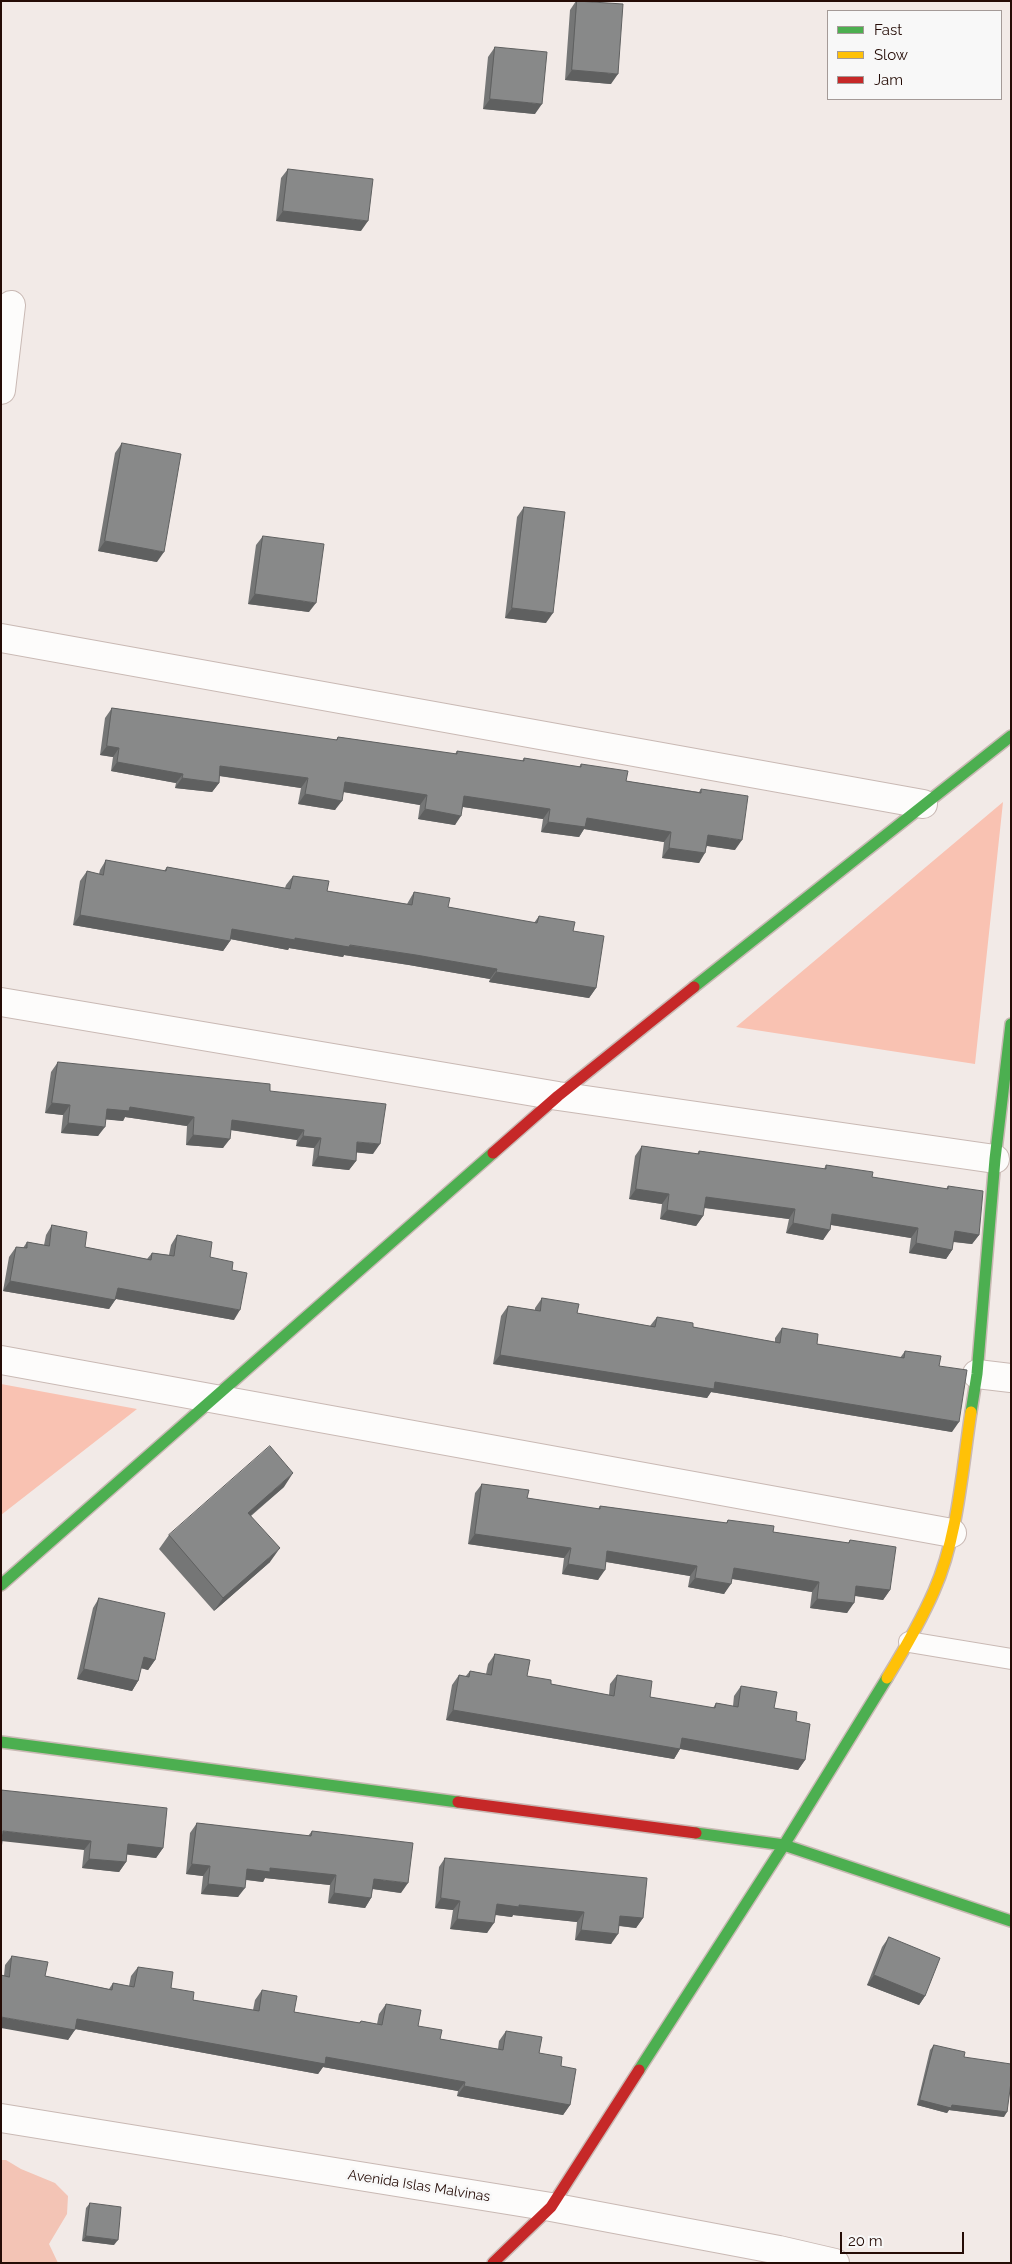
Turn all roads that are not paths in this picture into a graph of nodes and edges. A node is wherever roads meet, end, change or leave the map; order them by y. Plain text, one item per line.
1 (11, 305) dead end
2 (1, 390) edge
3 (1, 638) edge
4 (1011, 736) edge
5 (923, 804) junction
6 (1, 1002) edge
7 (1011, 1024) edge
8 (558, 1096) junction
9 (995, 1160) junction
10 (1, 1360) edge
11 (977, 1374) junction
12 (1011, 1378) edge
13 (214, 1400) junction
14 (952, 1533) junction
15 (1, 1585) edge
16 (909, 1642) junction
17 (1011, 1659) edge
18 (1, 1742) edge
19 (784, 1845) junction
20 (1011, 1921) edge
21 (1, 2118) edge
22 (551, 2207) junction
23 (777, 2256) edge
24 (493, 2263) edge
25 (835, 2263) edge

1 - 2 street
3 - 5 street
4 - 5 street
5 - 8 street
6 - 8 street
7 - 9 street
8 - 9 street
8 - 13 street
9 - 11 street
10 - 13 street
11 - 12 street
11 - 14 street
13 - 14 street
13 - 15 street
14 - 16 street
16 - 17 lane
16 - 19 street
18 - 19 street
19 - 20 street
19 - 22 street
21 - 22 street, Avenida Islas Malvinas
22 - 23 street, Avenida Islas Malvinas
22 - 24 street
23 - 25 street, Avenida Islas Malvinas

